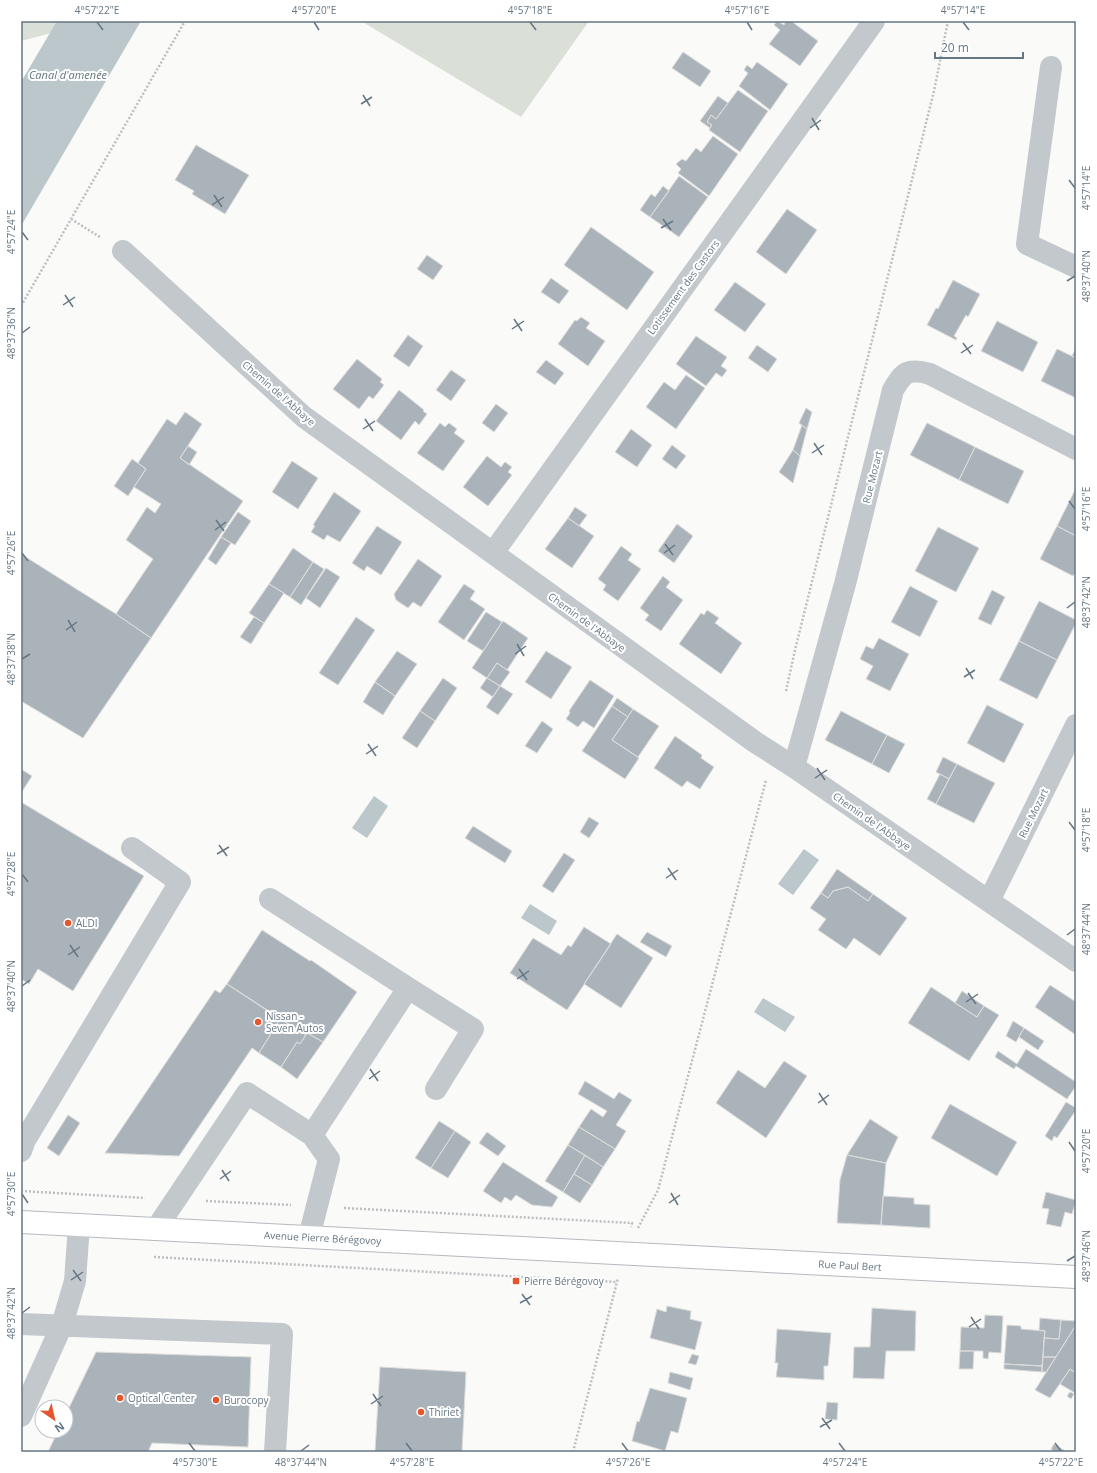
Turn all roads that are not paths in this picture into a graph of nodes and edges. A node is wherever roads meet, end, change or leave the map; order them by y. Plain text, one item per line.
1 (874, 21) edge
2 (1050, 67) dead end
3 (123, 251) road end
4 (1076, 267) edge
5 (1076, 450) edge
6 (493, 554) junction
7 (1076, 725) edge
8 (794, 767) junction
9 (132, 848) dead end
10 (270, 899) dead end
11 (989, 901) junction
12 (1076, 961) edge
13 (408, 988) junction
14 (436, 1089) dead end
15 (312, 1135) junction
16 (21, 1151) edge
17 (21, 1222) edge
18 (79, 1225) junction
19 (156, 1229) junction
20 (309, 1237) junction
21 (624, 1254) joint
22 (1076, 1276) edge
23 (21, 1324) edge
24 (62, 1325) junction
25 (21, 1416) edge
26 (275, 1452) edge

1 - 6 street, Lotissement des Castors
2 - 4 street
3 - 6 street, Chemin de l'Abbaye
5 - 8 street, Rue Mozart
6 - 8 street, Chemin de l'Abbaye
7 - 11 street, Rue Mozart
8 - 11 street, Chemin de l'Abbaye
9 - 16 street
10 - 13 street
11 - 12 street, Chemin de l'Abbaye
13 - 14 street
13 - 15 street
15 - 19 street
15 - 20 street
17 - 18 main road, Avenue Pierre Bérégovoy
18 - 19 main road, Avenue Pierre Bérégovoy
18 - 24 street
19 - 20 main road, Avenue Pierre Bérégovoy
20 - 21 main road, Avenue Pierre Bérégovoy
21 - 22 main road, Rue Paul Bert
23 - 24 street
24 - 25 street
24 - 26 street

